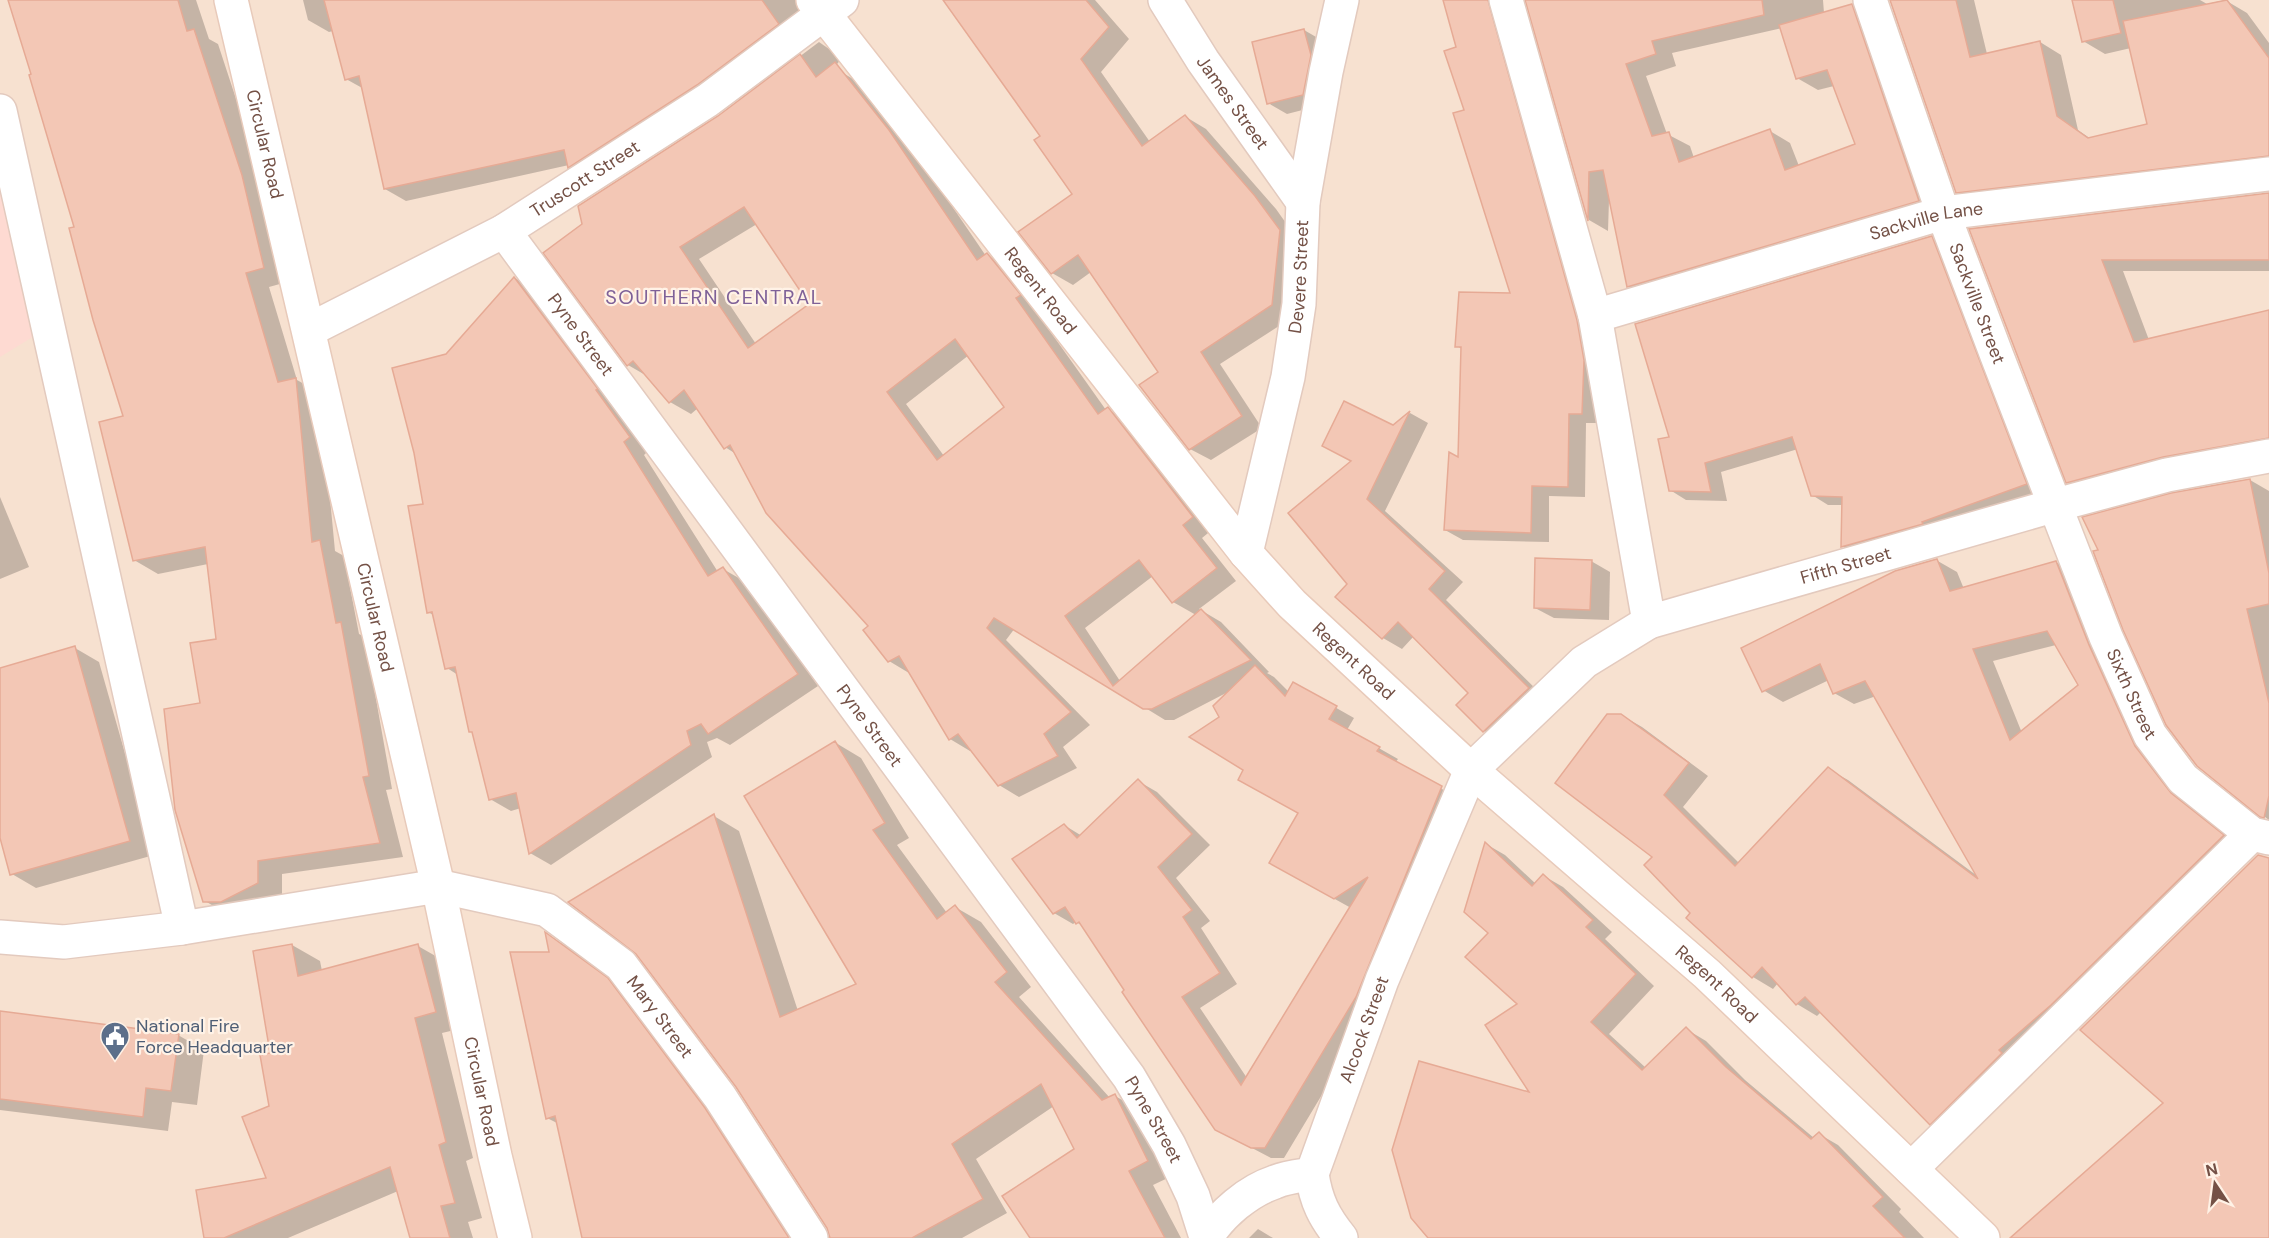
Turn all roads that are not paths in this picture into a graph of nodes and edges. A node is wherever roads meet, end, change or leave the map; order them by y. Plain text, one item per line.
1 (231, 0) edge
2 (1165, 0) edge
3 (1342, 0) edge
4 (1506, 0) edge
5 (1870, 0) edge
6 (826, 5) edge
7 (0, 111) edge
8 (2269, 174) edge
9 (1303, 202) junction
10 (1943, 213) junction
11 (504, 231) junction
12 (1595, 316) junction
13 (309, 330) junction
14 (2269, 456) edge
15 (2056, 505) junction
16 (1246, 553) junction
17 (1648, 622) junction
18 (1471, 770) junction
19 (2260, 836) edge
20 (438, 886) junction
21 (182, 928) junction
22 (0, 937) edge
23 (1911, 1169) junction
24 (1312, 1174) junction
25 (1206, 1237) edge
26 (514, 1238) edge
27 (811, 1238) edge
28 (1341, 1238) edge
29 (1983, 1238) edge

1 - 13 street, Circular Road
2 - 9 street, James Street
3 - 9 street, Devere Street
4 - 12 street
5 - 10 street, Sackville Street
6 - 11 street, Truscott Street
6 - 16 street, Regent Road
7 - 21 street
8 - 10 street, Sackville Lane
9 - 16 street, Devere Street
10 - 12 street, Sackville Lane
10 - 15 street, Sackville Street
11 - 13 street, Truscott Street
11 - 25 street, Pyne Street
12 - 17 street
13 - 20 street, Circular Road
14 - 15 street, Fifth Street
15 - 17 street, Fifth Street
15 - 19 street, Sixth Street
16 - 18 street, Regent Road
17 - 18 street, Fifth Street
18 - 23 street, Regent Road
18 - 24 street, Alcock Street
19 - 23 street
20 - 21 street
20 - 26 street, Circular Road
20 - 27 street, Mary Street
21 - 22 street
23 - 29 street, Regent Road
24 - 25 street
24 - 28 street

